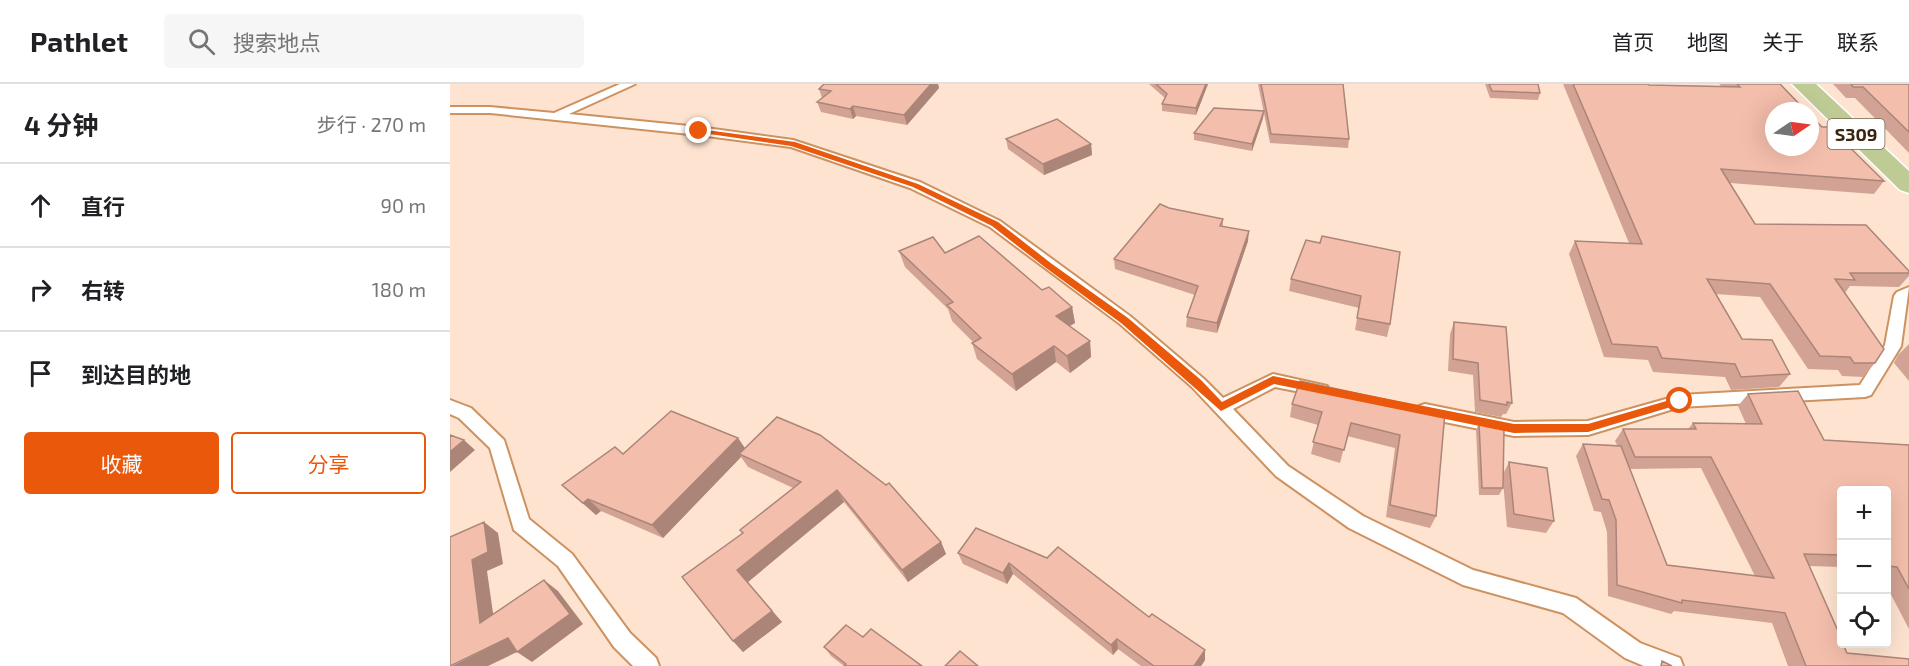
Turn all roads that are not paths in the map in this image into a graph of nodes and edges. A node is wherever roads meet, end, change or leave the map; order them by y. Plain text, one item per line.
1 (629, 84) edge
2 (1803, 84) edge
3 (450, 110) edge
4 (553, 117) junction
5 (1909, 185) edge
6 (1909, 292) edge
7 (1342, 394) edge
8 (450, 407) edge
9 (1221, 407) junction
10 (1411, 408) edge
11 (648, 666) edge
12 (1672, 666) edge

1 - 4 lane
2 - 5 main road, S309
3 - 4 lane
4 - 9 lane
6 - 10 lane
7 - 9 lane
8 - 11 lane
9 - 12 lane

